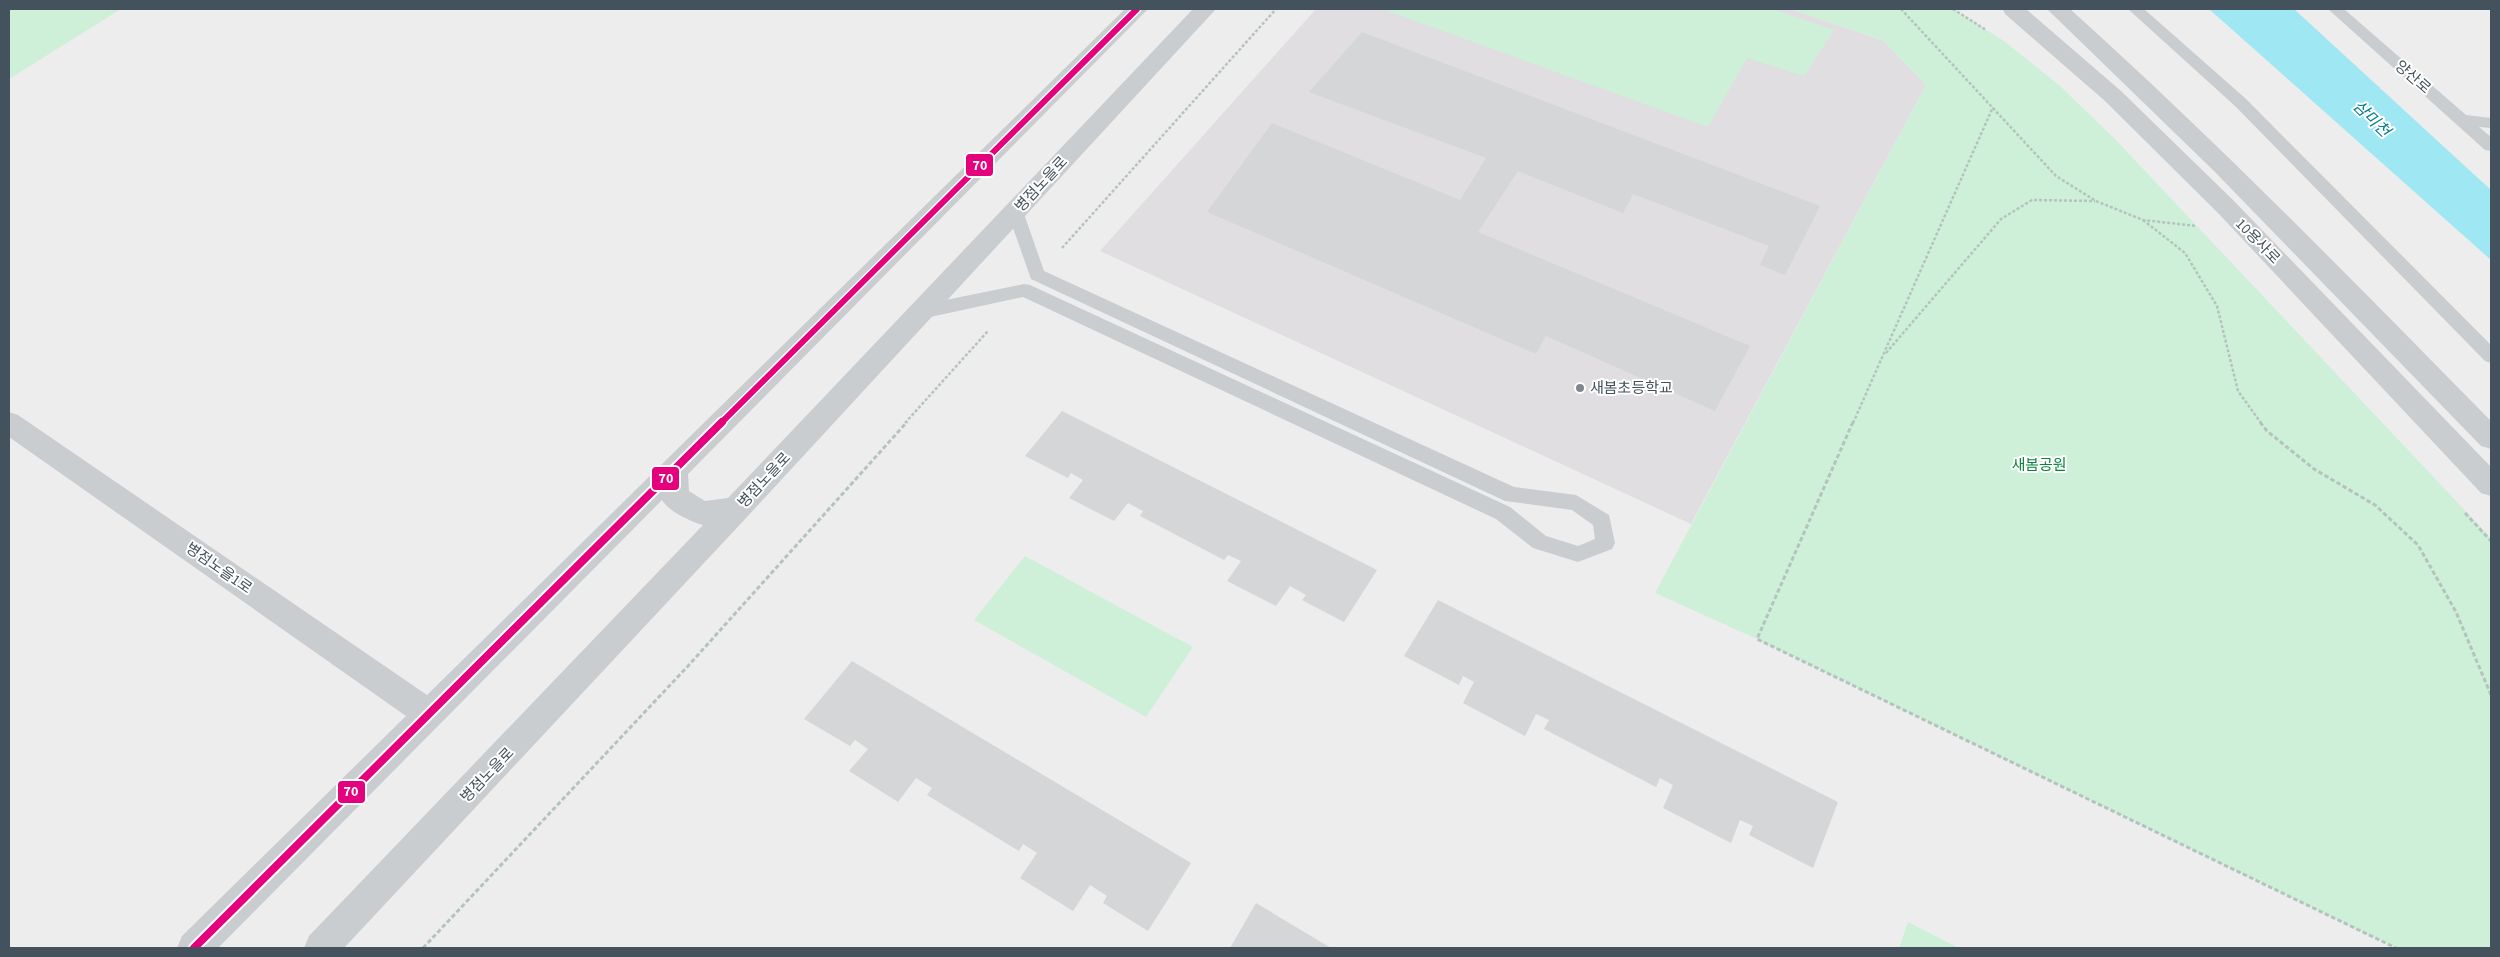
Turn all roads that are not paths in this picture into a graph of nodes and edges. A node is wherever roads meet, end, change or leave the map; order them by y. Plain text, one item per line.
1 (1137, 9) edge
2 (1205, 9) edge
3 (2012, 9) edge
4 (2057, 9) edge
5 (2135, 9) edge
6 (2335, 9) edge
7 (2462, 120) junction
8 (2491, 123) edge
9 (2491, 146) edge
10 (1015, 211) junction
11 (921, 312) junction
12 (2491, 356) edge
13 (9, 423) edge
14 (2491, 438) edge
15 (674, 470) junction
16 (2491, 485) edge
17 (737, 509) junction
18 (429, 714) junction
19 (194, 948) edge
20 (321, 948) edge

1 - 15 street
2 - 10 street, 병점노을로
3 - 16 street, 10용사로
4 - 14 street, 10용사로
5 - 12 lane
6 - 7 lane, 양산로
7 - 8 lane
7 - 9 lane, 양산로
10 - 11 street, 병점노을로
10 - 11 lane
11 - 17 street, 병점노을로
13 - 18 street, 병점노을1로
15 - 17 street
15 - 18 street
17 - 20 street, 병점노을로
18 - 19 street

